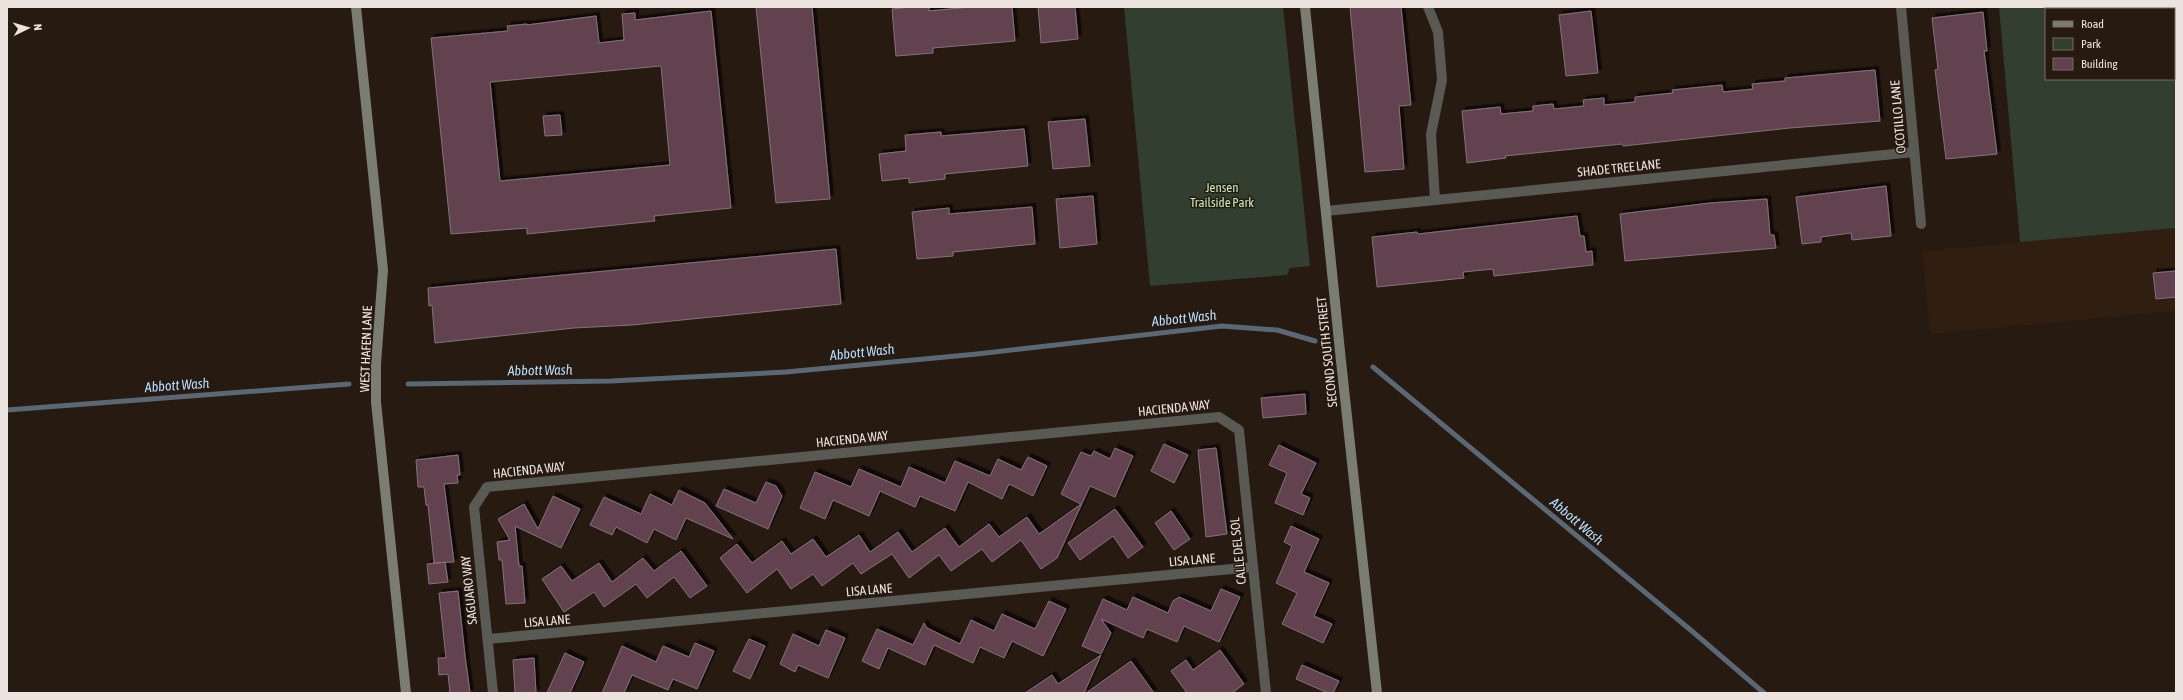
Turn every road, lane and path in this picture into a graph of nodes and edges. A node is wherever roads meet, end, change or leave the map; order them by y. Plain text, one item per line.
1 (356, 7) edge
2 (1305, 7) edge
3 (1428, 7) edge
4 (1901, 7) edge
5 (1914, 152) junction
6 (1435, 200) junction
7 (1326, 211) junction
8 (1921, 224) dead end
9 (1219, 416) joint
10 (487, 487) joint
11 (1253, 567) junction
12 (488, 639) junction
13 (406, 693) edge
14 (493, 693) edge
15 (1266, 693) edge
16 (1377, 693) edge

1 - 13 main road, WEST HAFEN LANE
2 - 7 main road, SECOND SOUTH STREET
3 - 6 street
4 - 5 street, OCOTILLO LANE
5 - 6 street, SHADE TREE LANE
5 - 8 street, OCOTILLO LANE
6 - 7 street, SHADE TREE LANE
7 - 16 main road, SECOND SOUTH STREET
9 - 10 street, HACIENDA WAY
9 - 11 street, CALLE DEL SOL
10 - 12 street, SAGUARO WAY
11 - 12 street, LISA LANE
11 - 15 street, CALLE DEL SOL
12 - 14 street, SAGUARO WAY

